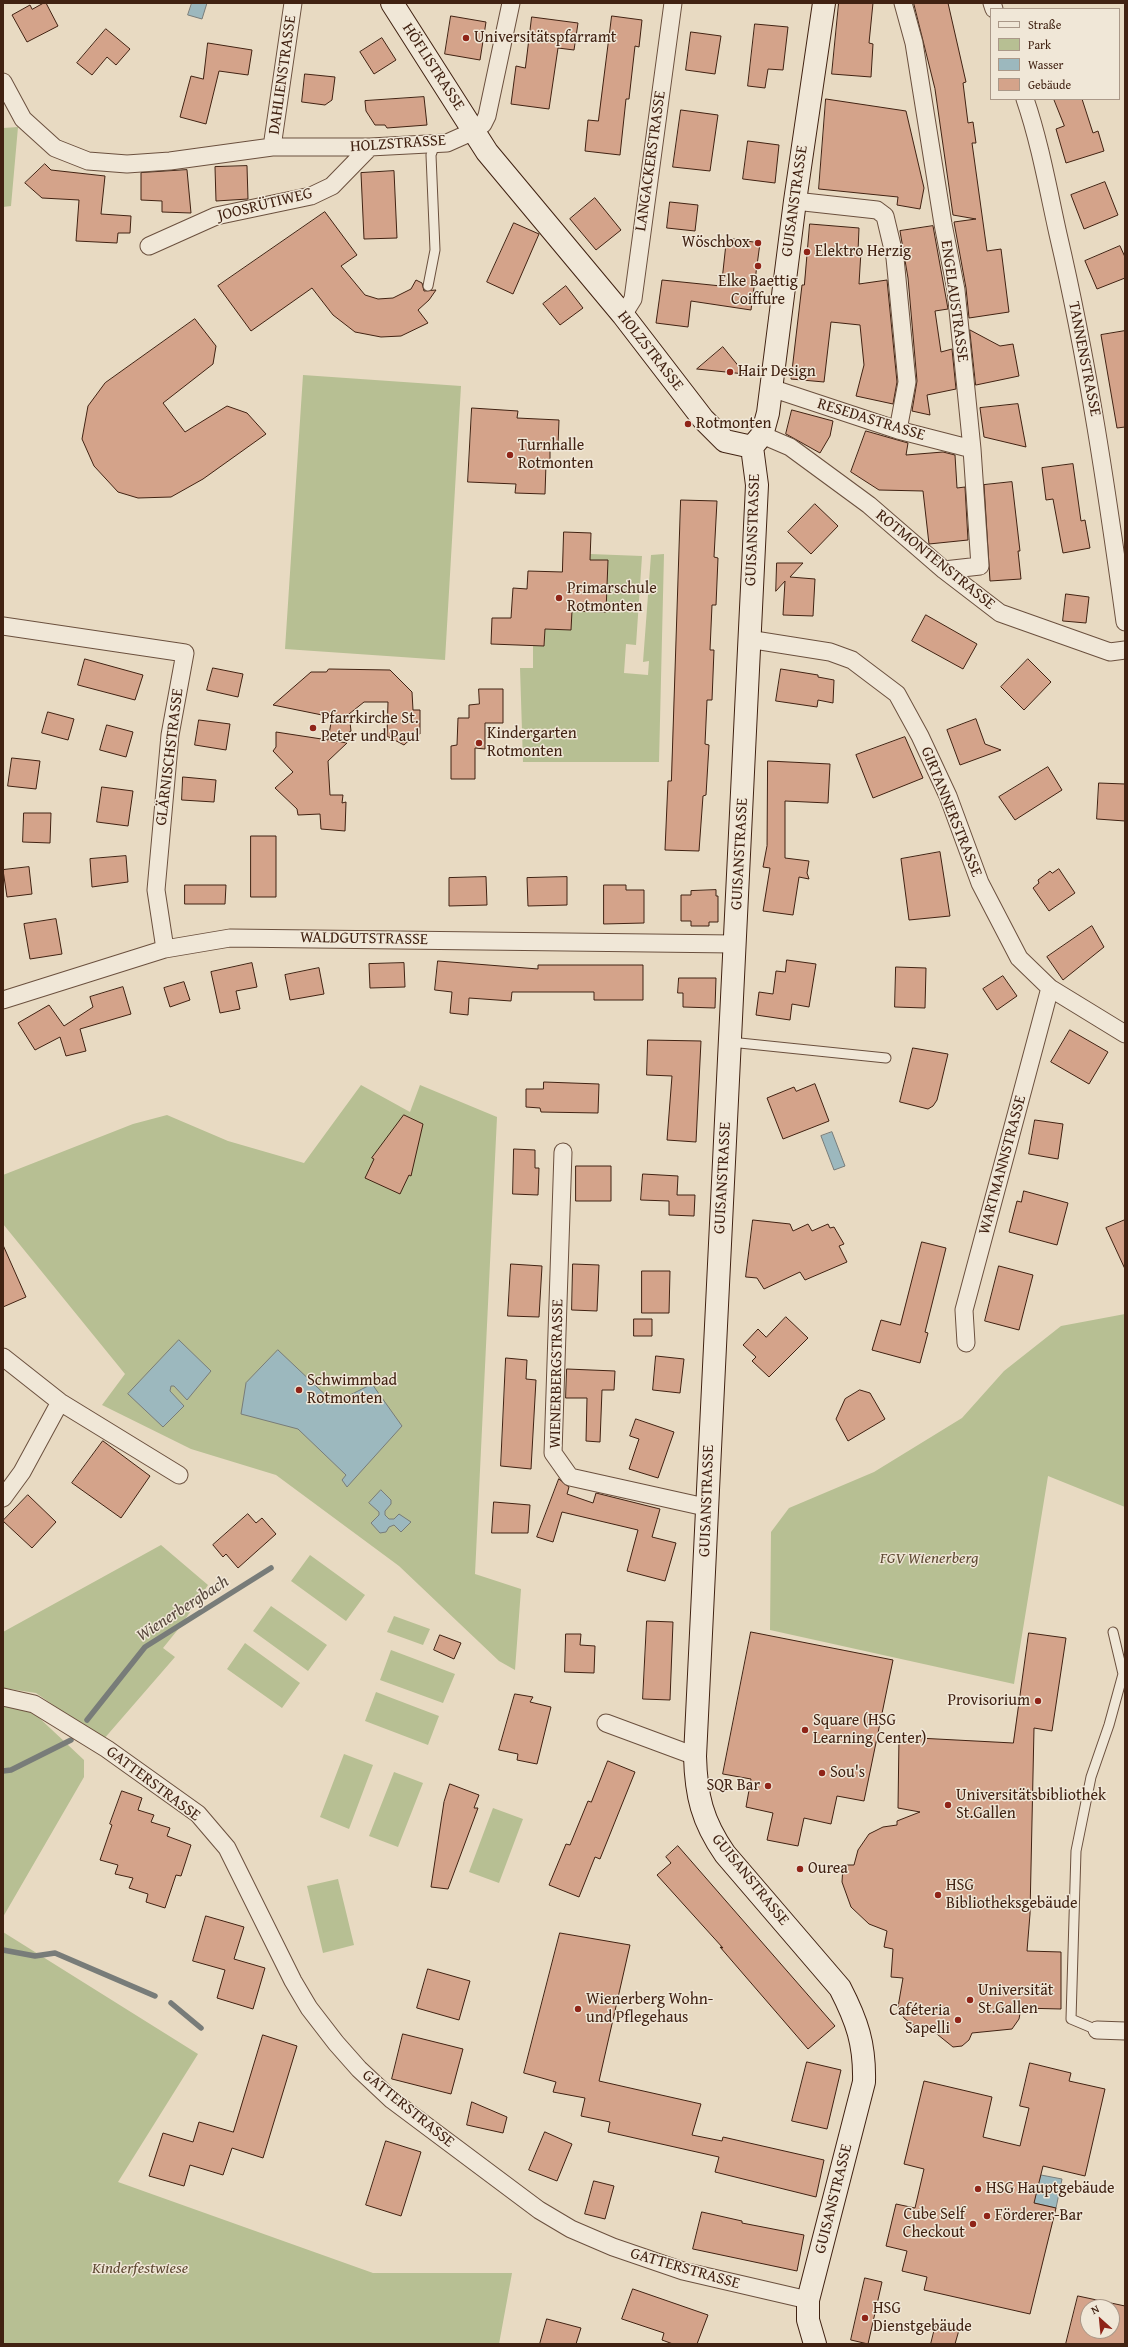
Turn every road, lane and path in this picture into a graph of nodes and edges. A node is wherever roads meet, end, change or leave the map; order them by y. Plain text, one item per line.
1 (293, 3) edge
2 (392, 3) edge
3 (511, 3) edge
4 (673, 3) edge
5 (824, 3) edge
6 (903, 3) edge
7 (3, 82) edge
8 (1025, 100) edge
9 (474, 131) junction
10 (435, 144) junction
11 (272, 147) junction
12 (370, 147) junction
13 (794, 201) junction
14 (149, 246) dead end
15 (428, 286) dead end
16 (623, 315) junction
17 (771, 388) junction
18 (898, 430) junction
19 (757, 441) junction
20 (972, 449) junction
21 (944, 570) junction
22 (1125, 622) edge
23 (3, 626) edge
24 (748, 640) junction
25 (1125, 650) edge
26 (734, 944) junction
27 (165, 949) junction
28 (1050, 988) junction
29 (3, 1000) edge
30 (1125, 1034) edge
31 (730, 1042) junction
32 (886, 1058) dead end
33 (563, 1152) dead end
34 (966, 1343) dead end
35 (3, 1357) edge
36 (60, 1402) junction
37 (179, 1475) dead end
38 (3, 1498) edge
39 (706, 1507) junction
40 (1113, 1632) dead end
41 (1124, 1674) edge
42 (3, 1698) edge
43 (606, 1724) dead end
44 (695, 1756) junction
45 (1098, 2030) joint
46 (1125, 2031) edge
47 (808, 2300) junction
48 (815, 2344) edge

1 - 11 street, DAHLIENSTRASSE
2 - 9 street, HÖFLISTRASSE
3 - 9 street
4 - 16 street, LANGACKERSTRASSE
5 - 13 street, GUISANSTRASSE
6 - 20 street, ENGELAUSTRASSE
7 - 11 street, HOLZSTRASSE
8 - 22 street, TANNENSTRASSE
9 - 10 street, HOLZSTRASSE
9 - 16 street, HOLZSTRASSE
10 - 12 street, HOLZSTRASSE
10 - 15 lane
11 - 12 street, HOLZSTRASSE
12 - 14 street, JOOSRÜTIWEG
13 - 17 street, GUISANSTRASSE
13 - 18 street
16 - 19 street, HOLZSTRASSE
17 - 18 street, RESEDASTRASSE
17 - 19 street, GUISANSTRASSE
18 - 20 street, RESEDASTRASSE
19 - 21 street, ROTMONTENSTRASSE
19 - 24 street, GUISANSTRASSE
20 - 21 street, ENGELAUSTRASSE
21 - 25 street, ROTMONTENSTRASSE
23 - 27 street, GLÄRNISCHSTRASSE
24 - 26 street, GUISANSTRASSE
24 - 28 street, GIRTANNERSTRASSE
26 - 27 street, WALDGUTSTRASSE
26 - 31 street, GUISANSTRASSE
27 - 29 street, WALDGUTSTRASSE
28 - 30 street, GIRTANNERSTRASSE
28 - 34 street, WARTMANNSTRASSE
31 - 32 lane
31 - 39 street, GUISANSTRASSE
33 - 39 street, WIENERBERGSTRASSE
35 - 36 street
36 - 37 street
36 - 38 street
39 - 44 street, GUISANSTRASSE
40 - 41 lane
41 - 45 lane
42 - 47 street, GATTERSTRASSE
43 - 44 street
44 - 47 street, GUISANSTRASSE
45 - 46 street
47 - 48 street, GUISANSTRASSE

